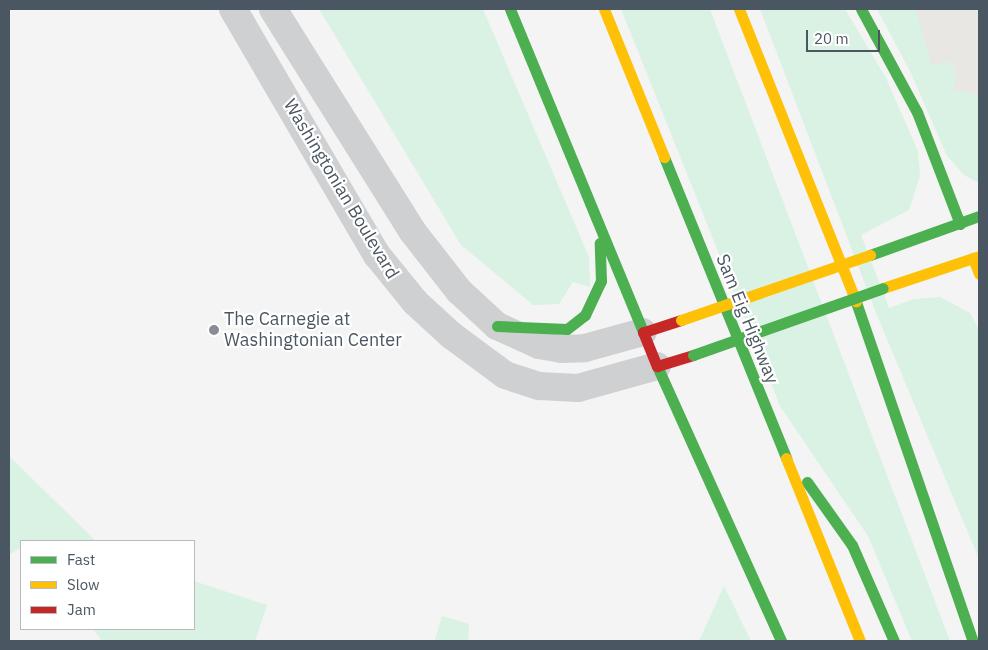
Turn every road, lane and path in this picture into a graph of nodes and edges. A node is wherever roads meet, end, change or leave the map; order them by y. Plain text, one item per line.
1 (234, 9) edge
2 (273, 9) edge
3 (510, 9) edge
4 (595, 9) edge
5 (604, 9) edge
6 (739, 9) edge
7 (861, 9) edge
8 (644, 113) junction
9 (979, 216) edge
10 (960, 224) junction
11 (600, 229) junction
12 (413, 232) junction
13 (377, 255) junction
14 (976, 257) edge
15 (979, 274) edge
16 (497, 326) junction
17 (643, 332) junction
18 (657, 366) junction
19 (781, 446) junction
20 (781, 641) edge
21 (860, 641) edge
22 (894, 641) edge
23 (973, 641) edge

1 - 13 street, Washingtonian Boulevard
2 - 12 street, Washingtonian Boulevard
3 - 11 main road
4 - 8 main road
5 - 8 main road, Sam Eig Highway
6 - 23 main road
7 - 10 main road
8 - 19 main road, Sam Eig Highway
9 - 10 main road, Washingtonian Boulevard
10 - 14 main road
10 - 17 main road, Washingtonian Boulevard, bridge
11 - 16 main road
11 - 17 main road
12 - 13 street
12 - 16 street, Washingtonian Boulevard
13 - 18 street, Washingtonian Boulevard
14 - 15 main road
14 - 18 main road, Washingtonian Boulevard, bridge
16 - 17 street, Washingtonian Boulevard
17 - 18 main road
18 - 20 main road
19 - 21 main road, Sam Eig Highway
19 - 22 main road

